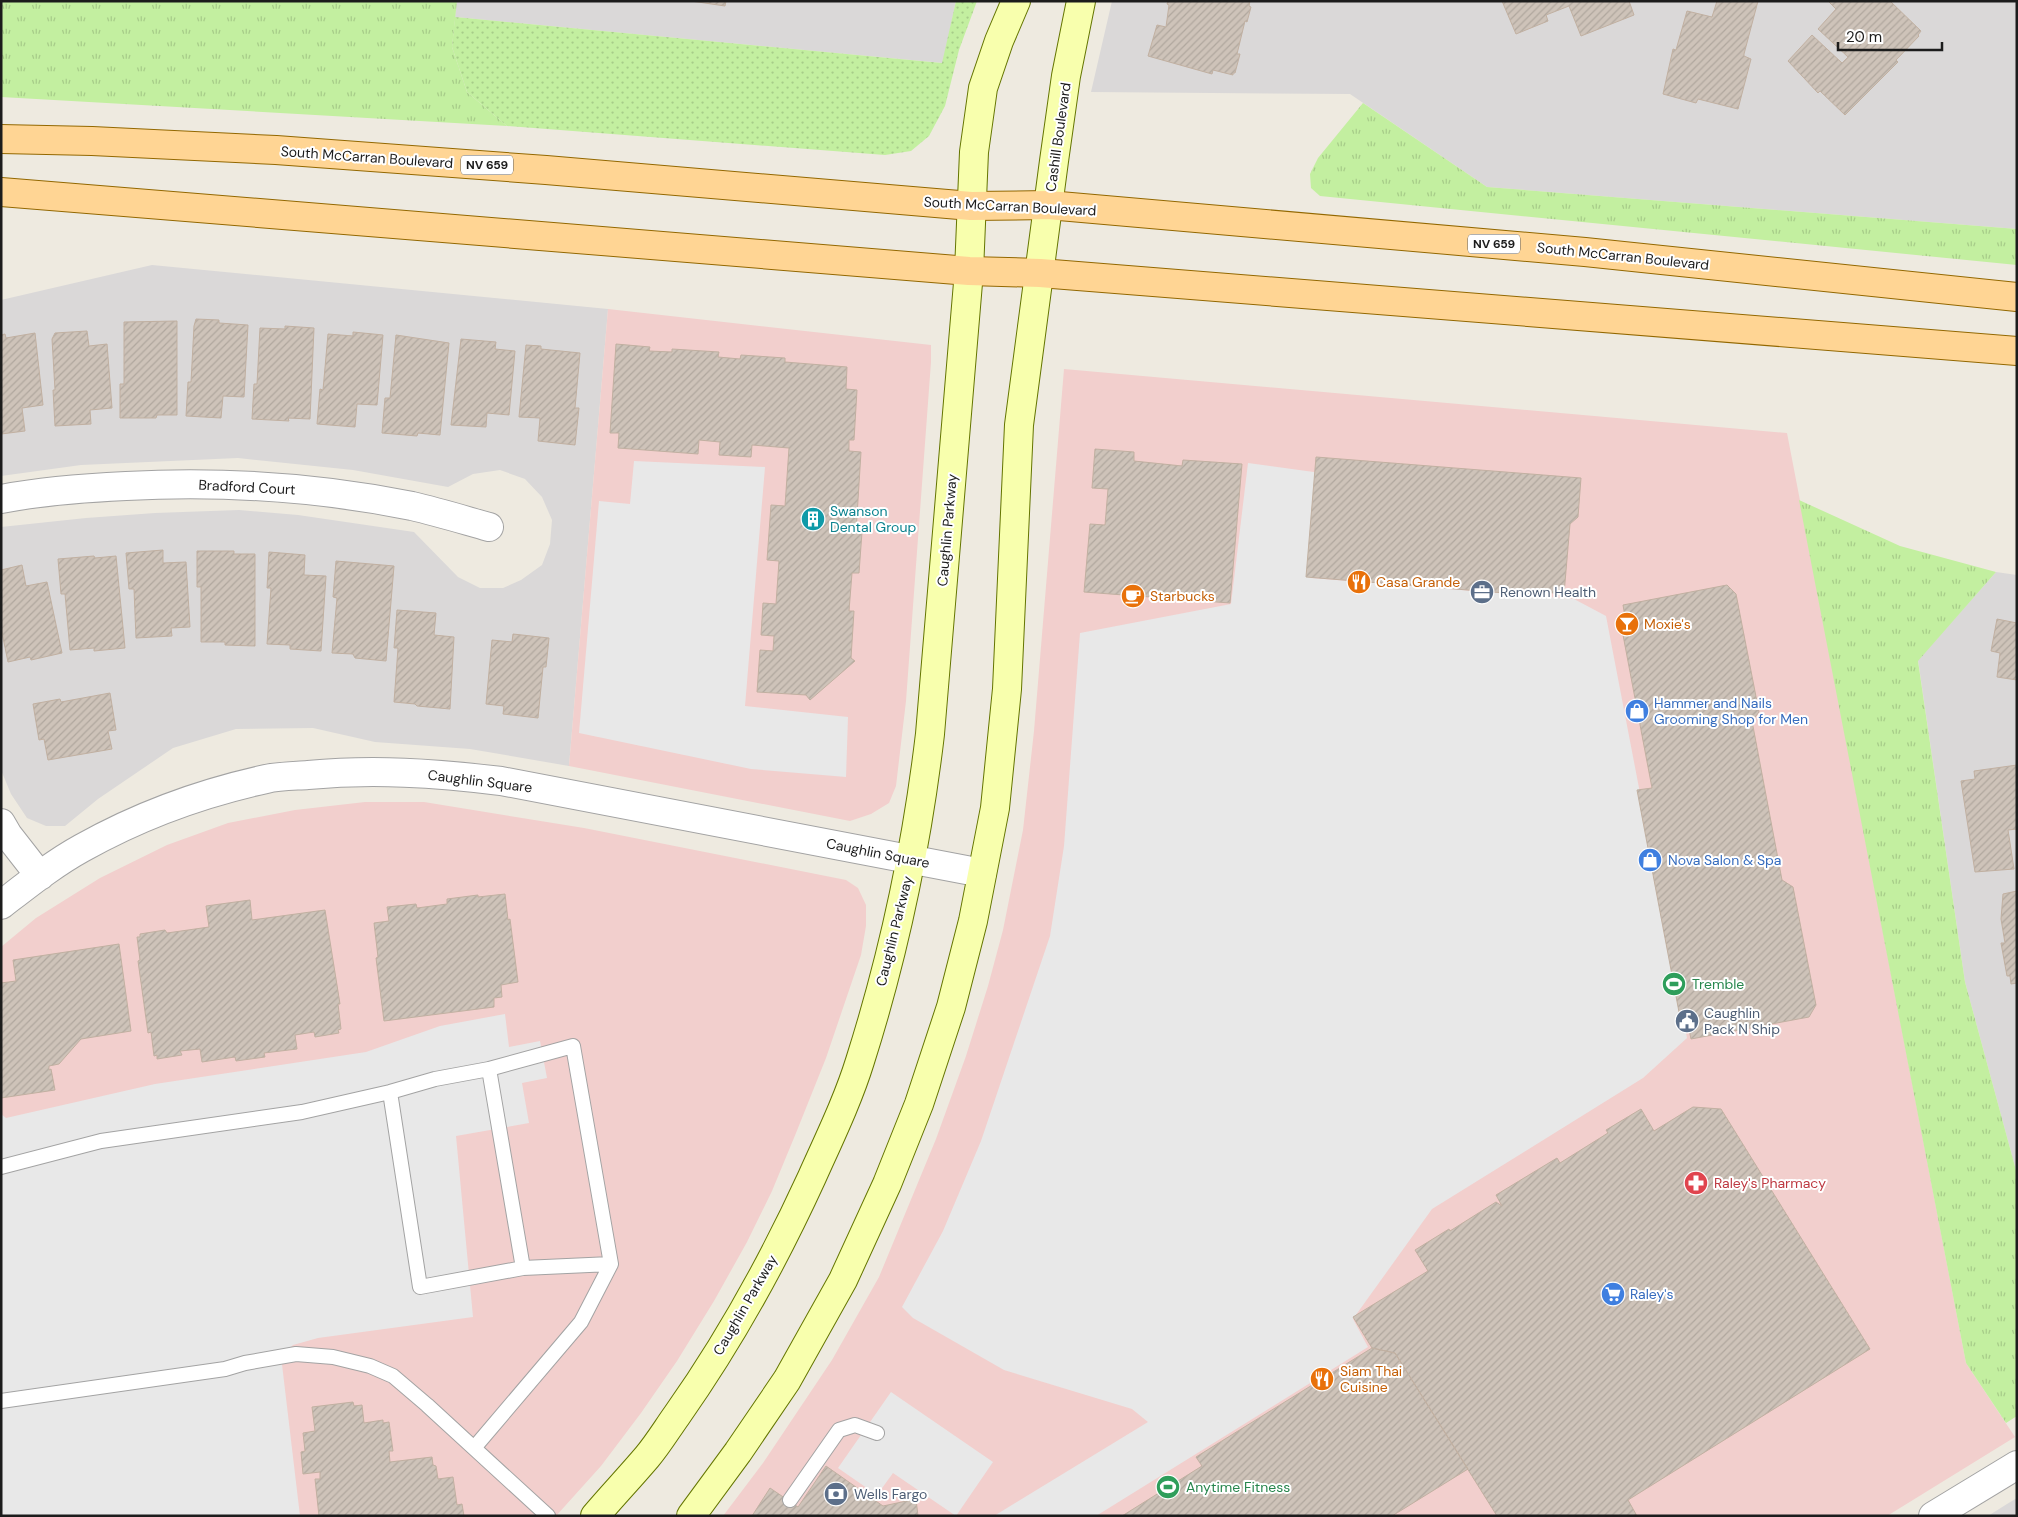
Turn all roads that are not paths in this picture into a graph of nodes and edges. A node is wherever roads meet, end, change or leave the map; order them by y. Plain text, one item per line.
1 (1016, 1) edge
2 (1081, 1) edge
3 (1, 139) edge
4 (1, 192) edge
5 (1048, 205) junction
6 (971, 206) junction
7 (969, 272) junction
8 (1040, 273) junction
9 (2017, 297) edge
10 (2017, 351) edge
11 (1, 500) edge
12 (490, 527) dead end
13 (1, 823) edge
14 (911, 859) junction
15 (982, 873) junction
16 (40, 876) junction
17 (1, 905) edge
18 (489, 1069) junction
19 (390, 1092) junction
20 (1, 1167) edge
21 (611, 1264) junction
22 (523, 1268) junction
23 (1, 1401) edge
24 (878, 1433) dead end
25 (474, 1448) junction
26 (2017, 1465) edge
27 (790, 1500) dead end
28 (548, 1516) edge
29 (595, 1516) edge
30 (691, 1516) edge
31 (1933, 1516) edge

1 - 6 street
2 - 5 street, Cashill Boulevard
3 - 6 main road, South McCarran Boulevard / NV 659
4 - 7 main road
5 - 6 main road, South McCarran Boulevard / NV 659
5 - 8 street, Cashill Boulevard
5 - 9 main road, South McCarran Boulevard / NV 659
6 - 7 street
7 - 8 main road
7 - 14 street, Caughlin Parkway
8 - 10 main road
8 - 15 street
11 - 12 street, Bradford Court
13 - 16 street
14 - 15 street, Caughlin Square
14 - 16 street, Caughlin Square
14 - 29 street, Caughlin Parkway
15 - 30 street
16 - 17 street, Caughlin Square
18 - 19 lane
18 - 21 lane
18 - 22 lane
19 - 20 lane
19 - 22 lane
21 - 22 lane
21 - 25 lane
23 - 25 lane
24 - 27 lane
25 - 28 lane
26 - 31 street

